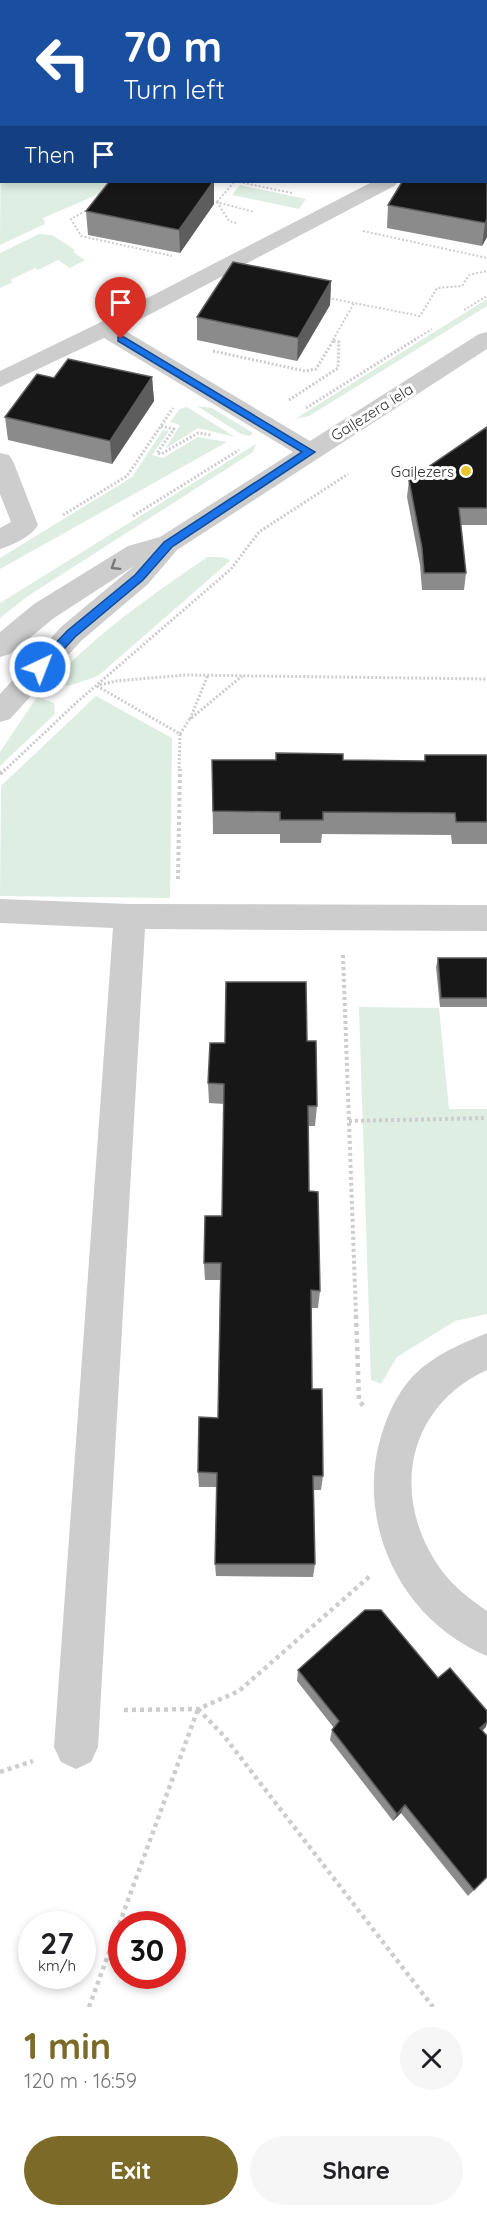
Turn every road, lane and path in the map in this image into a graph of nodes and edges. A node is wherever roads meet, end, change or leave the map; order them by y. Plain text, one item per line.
1 (233, 183) edge
2 (385, 183) edge
3 (207, 200) edge
4 (217, 202) junction
5 (92, 207) edge
6 (223, 229) dead end
7 (358, 230) dead end
8 (177, 257) edge
9 (487, 258) edge
10 (487, 271) edge
11 (320, 296) edge
12 (354, 303) junction
13 (105, 329) junction
14 (487, 339) edge
15 (333, 341) junction
16 (208, 350) dead end
17 (0, 380) edge
18 (178, 399) dead end
19 (289, 400) dead end
20 (161, 426) junction
21 (221, 437) dead end
22 (310, 452) junction
23 (0, 461) edge
24 (348, 474) dead end
25 (58, 517) dead end
26 (0, 540) edge
27 (168, 544) junction
28 (0, 647) edge
29 (208, 675) junction
30 (242, 675) junction
31 (487, 679) edge
32 (97, 686) junction
33 (0, 712) edge
34 (189, 720) junction
35 (180, 734) junction
36 (0, 774) edge
37 (0, 911) edge
38 (130, 915) junction
39 (174, 916) junction
40 (487, 918) edge
41 (343, 952) dead end
42 (487, 1118) edge
43 (349, 1121) junction
44 (487, 1351) edge
45 (370, 1415) dead end
46 (377, 1572) dead end
47 (487, 1635) edge
48 (198, 1708) junction
49 (77, 1729) joint
50 (89, 2007) edge
51 (433, 2007) edge

1 - 4 path
2 - 13 street
3 - 4 path
4 - 6 path
5 - 8 path
7 - 9 path
10 - 12 path
11 - 12 path
12 - 15 path
13 - 17 street
13 - 22 street
14 - 22 street, Gaiļezera iela
15 - 16 path
15 - 19 path
18 - 20 path
20 - 21 path
20 - 25 path
22 - 27 street, Gaiļezera iela
23 - 26 street
24 - 32 path
27 -> 28 street, Gaiļezera iela
27 - 33 street, Gaiļezera iela
29 - 30 path
29 - 32 path
29 - 34 path
30 - 31 path
30 - 34 path
32 - 35 path
32 - 36 path
34 - 35 path
35 - 39 path
37 - 38 street
38 - 39 street
38 - 49 street
39 - 40 street
41 - 43 path
42 - 43 path
43 - 45 path
44 - 47 street
46 - 48 path
48 - 49 path
48 - 50 path
48 - 51 path

